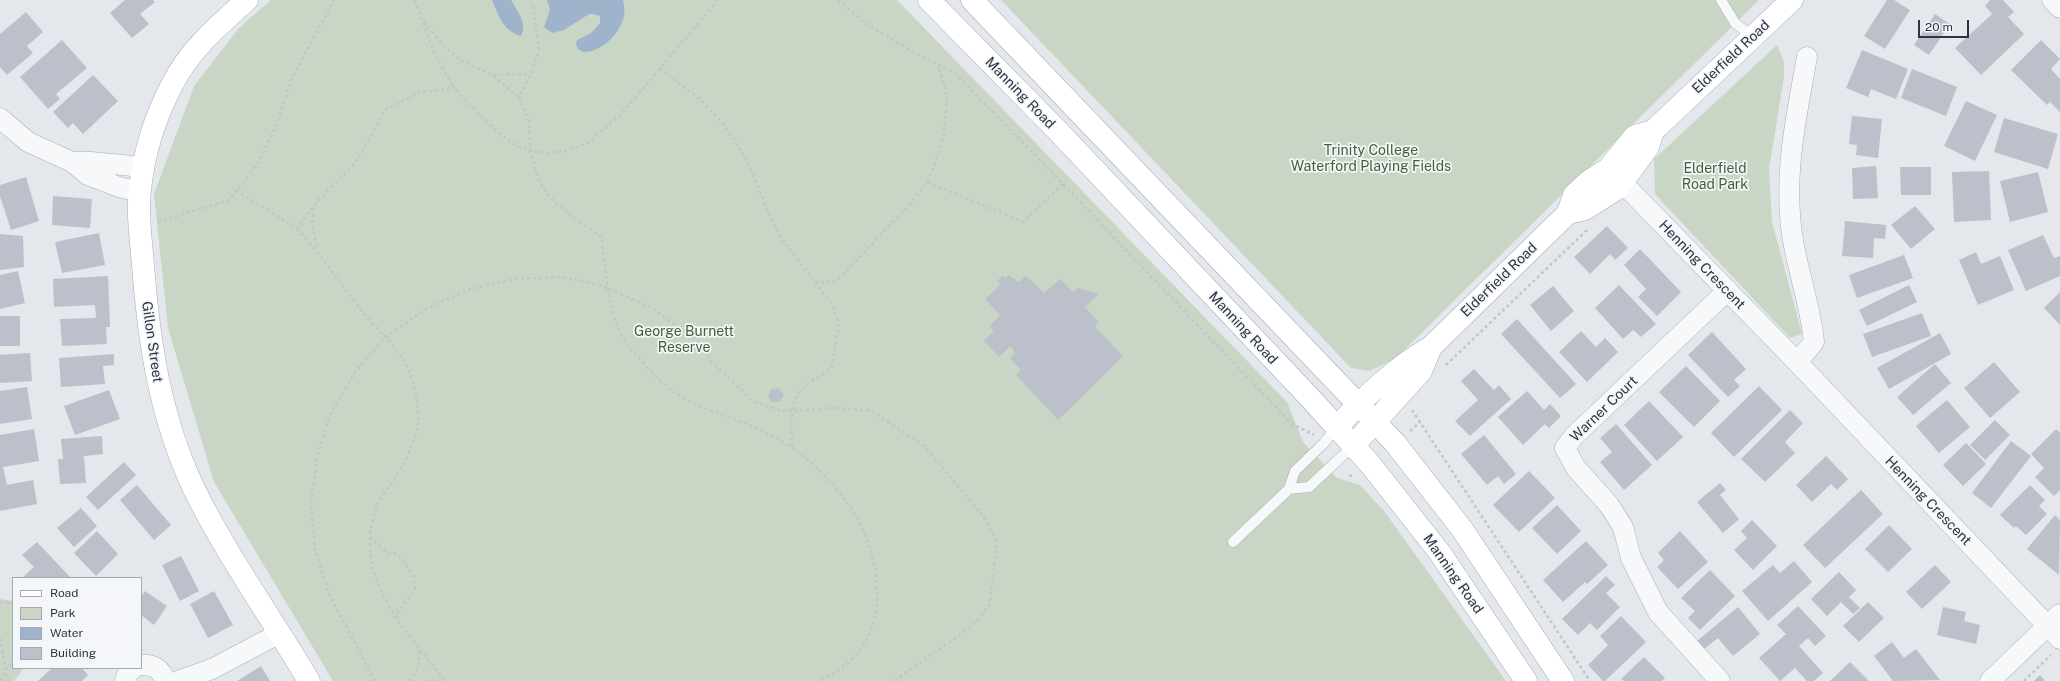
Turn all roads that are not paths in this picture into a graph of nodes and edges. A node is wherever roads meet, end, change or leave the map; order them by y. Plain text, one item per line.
1 (247, 0) edge
2 (929, 0) edge
3 (972, 0) edge
4 (1715, 0) edge
5 (1721, 0) edge
6 (1792, 0) edge
7 (2052, 0) edge
8 (2060, 8) edge
9 (1726, 10) junction
10 (1753, 37) junction
11 (1807, 57) dead end
12 (2, 123) edge
13 (72, 162) junction
14 (143, 168) junction
15 (1615, 176) junction
16 (140, 192) junction
17 (1727, 291) junction
18 (1431, 347) junction
19 (1797, 362) junction
20 (1358, 404) junction
21 (1376, 422) junction
22 (1337, 427) junction
23 (1353, 446) junction
24 (1289, 489) junction
25 (1233, 542) dead end
26 (280, 633) junction
27 (2056, 633) edge
28 (142, 665) edge
29 (132, 669) edge
30 (125, 681) edge
31 (165, 681) edge
32 (178, 681) edge
33 (309, 681) edge
34 (1526, 681) edge
35 (1563, 681) edge
36 (1720, 681) edge
37 (1990, 681) edge

1 - 14 main road, Gillon Street
2 - 22 main road, Manning Road
3 - 20 main road
4 - 9 lane
5 - 9 lane
6 - 10 main road, Elderfield Road
7 - 8 street
9 - 10 lane
10 - 15 main road, Elderfield Road
11 - 19 street
12 - 13 street
13 - 14 street
13 - 16 street
14 - 16 main road, Gillon Street
15 - 17 street, Henning Crescent
15 - 18 main road, Elderfield Road
16 - 26 main road, Gillon Street
17 - 19 street, Henning Crescent
17 - 36 street, Warner Court
18 - 20 main road, Elderfield Road
18 - 21 main road, Elderfield Road
19 - 27 street, Henning Crescent
20 - 21 main road
20 - 22 main road, Elderfield Road
21 - 23 main road, Elderfield Road
21 - 35 main road
22 - 23 main road, Manning Road
22 - 24 lane
23 - 24 lane
23 - 34 main road, Manning Road
24 - 25 lane
26 - 32 street
26 - 33 main road, Gillon Street
27 - 37 street
28 - 31 street
29 - 30 street

